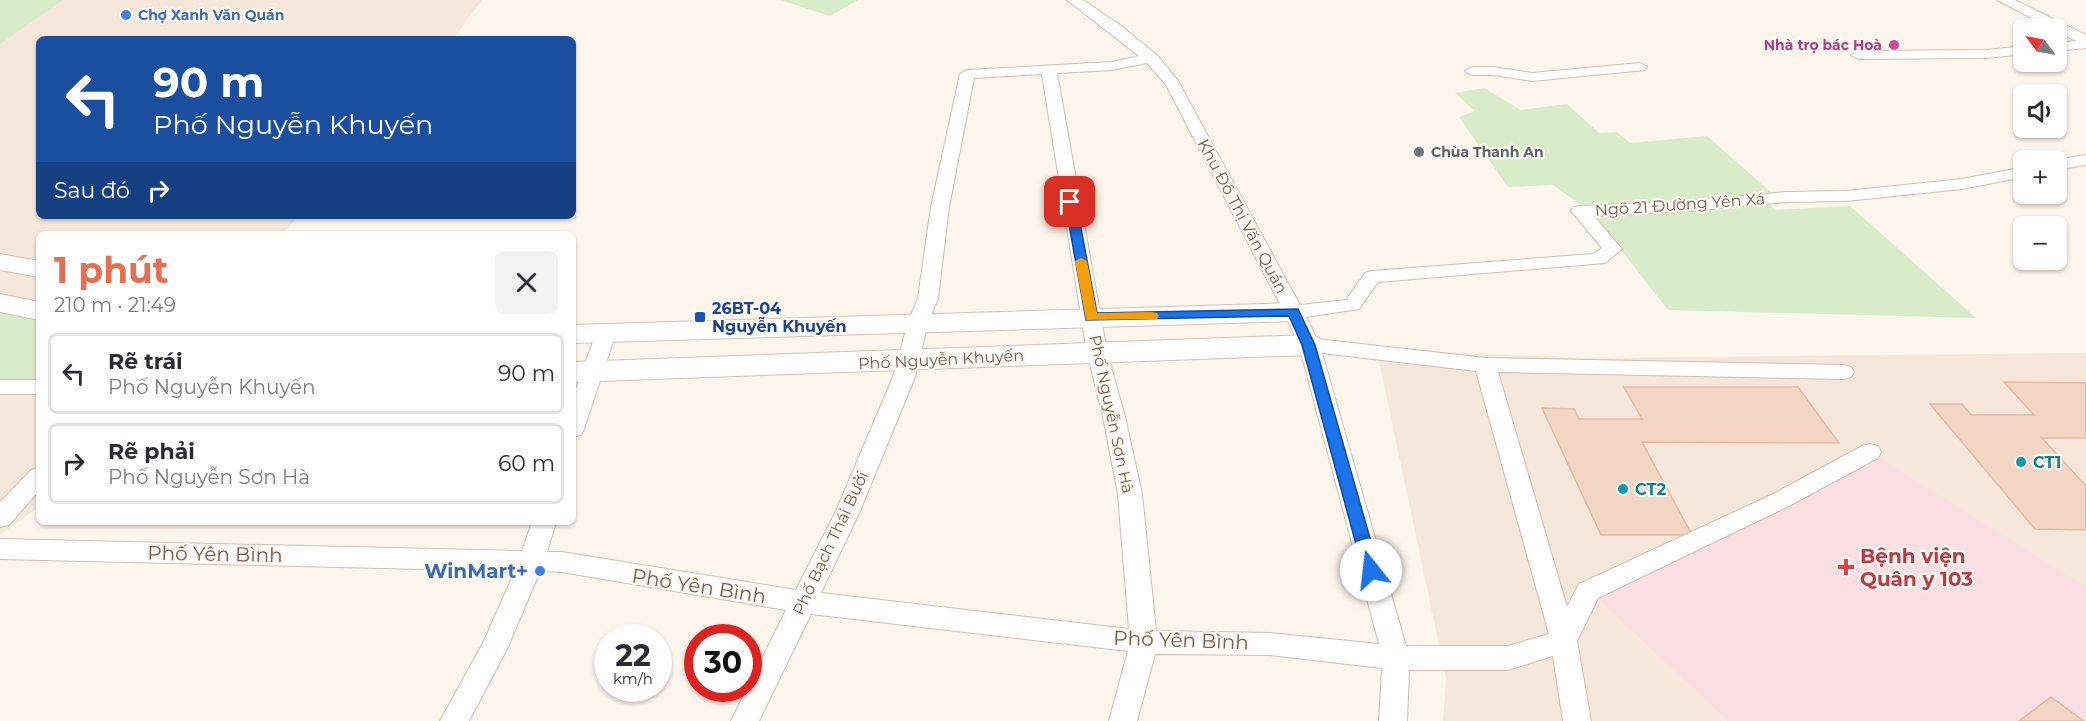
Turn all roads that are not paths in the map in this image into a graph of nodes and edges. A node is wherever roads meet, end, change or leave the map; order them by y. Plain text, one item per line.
1 (1074, 0) edge
2 (2004, 0) edge
3 (2086, 42) edge
4 (2067, 45) edge
5 (2013, 51) edge
6 (1858, 55) dead end
7 (1152, 58) junction
8 (1640, 67) dead end
9 (1049, 71) junction
10 (1472, 71) dead end
11 (2086, 160) edge
12 (2067, 163) edge
13 (2013, 174) edge
14 (0, 262) edge
15 (36, 268) edge
16 (0, 303) edge
17 (36, 310) edge
18 (1294, 312) junction
19 (1091, 317) junction
20 (918, 323) junction
21 (606, 333) junction
22 (576, 334) edge
23 (1309, 345) junction
24 (1097, 352) junction
25 (909, 362) junction
26 (1485, 365) junction
27 (584, 371) edge
28 (1843, 372) dead end
29 (0, 387) edge
30 (36, 387) edge
31 (576, 413) edge
32 (1870, 452) dead end
33 (36, 479) edge
34 (0, 518) edge
35 (543, 525) edge
36 (0, 549) edge
37 (532, 562) junction
38 (802, 602) junction
39 (1564, 641) junction
40 (1144, 642) junction
41 (1396, 658) junction
42 (454, 721) edge
43 (745, 721) edge
44 (1124, 721) edge
45 (1393, 721) edge
46 (1577, 721) edge

1 - 7 street, Khu Đô Thị Văn Quán
2 - 3 street
3 - 4 street
5 - 6 street
7 - 9 street
7 - 18 street, Khu Đô Thị Văn Quán
8 - 10 street
9 - 19 street, Phố Nguyễn Sơn Hà
9 - 20 street, Phố Bạch Thái Bưởi
11 - 12 street
13 - 18 street, Ngõ 21 Đường Yên Xá
14 - 15 street
16 - 17 street
18 - 19 street
18 - 23 street, Khu Đô Thị Văn Quán
19 - 20 street
19 - 24 street, Phố Nguyễn Sơn Hà
20 - 21 street
20 - 25 street, Phố Bạch Thái Bưởi
21 - 22 street
21 - 27 street
23 - 24 street, Phố Nguyễn Khuyến
23 - 26 street
23 - 41 street, Khu Đô Thị Văn Quán
24 - 25 street, Phố Nguyễn Khuyến
24 - 40 street, Phố Nguyễn Sơn Hà
25 - 27 street, Phố Nguyễn Khuyến
25 - 38 street, Phố Bạch Thái Bưởi
26 - 28 street
26 - 39 street
27 - 31 street
29 - 30 street
32 - 39 street
33 - 34 street
35 - 37 street
36 - 37 street, Phố Yên Bình
37 - 38 street, Phố Yên Bình
37 - 42 street
38 - 40 street, Phố Yên Bình
38 - 43 street, Phố Bạch Thái Bưởi
39 - 41 street, Phố Yên Bình
39 - 46 street
40 - 41 street, Phố Yên Bình
40 - 44 street, Phố Nguyễn Sơn Hà
41 - 45 street, Khu Đô Thị Văn Quán

